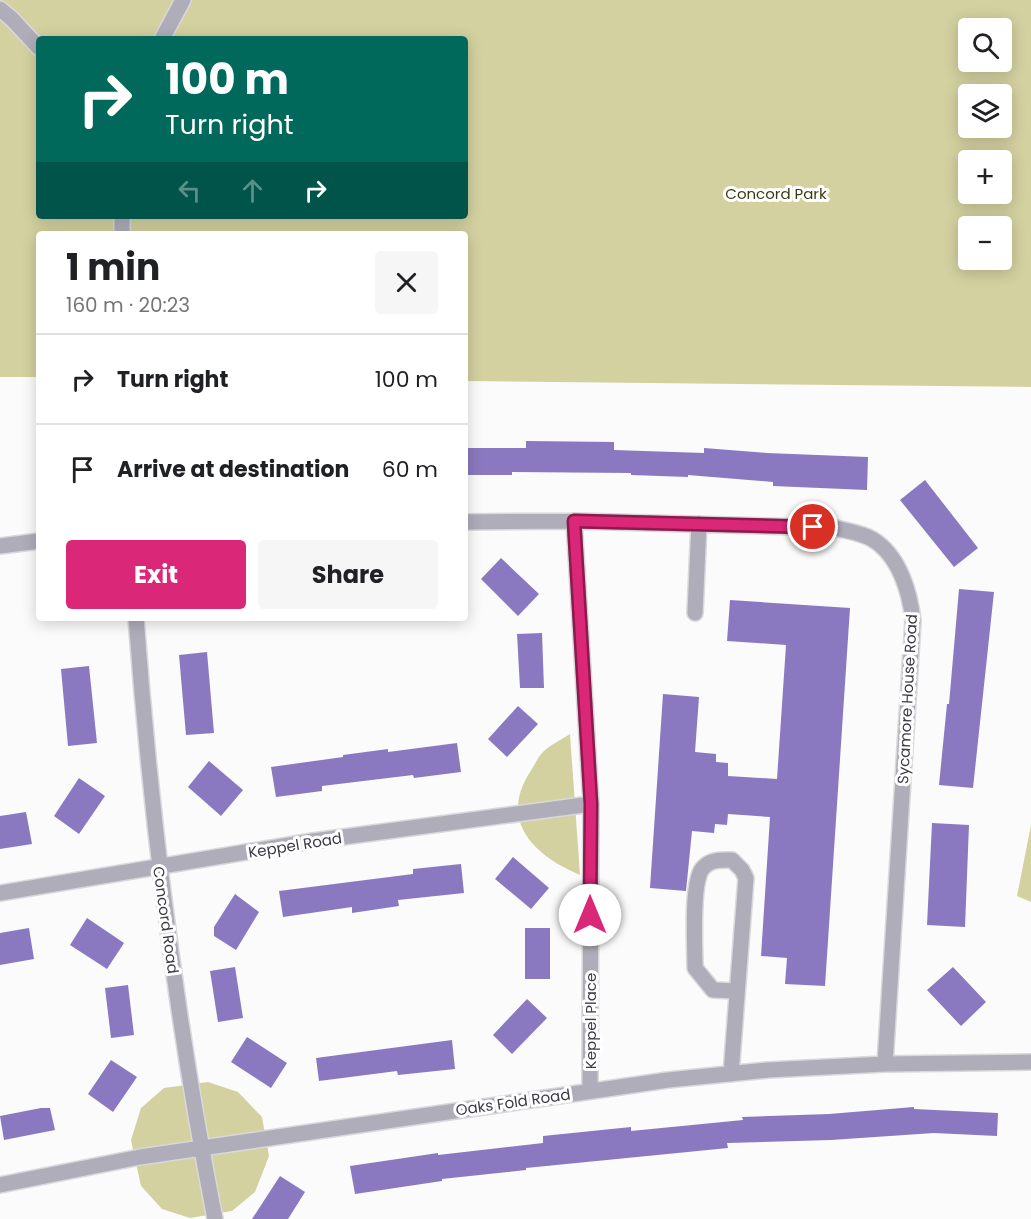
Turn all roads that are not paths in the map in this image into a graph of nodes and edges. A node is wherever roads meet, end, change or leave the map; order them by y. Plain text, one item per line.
1 (183, 0) edge
2 (0, 9) edge
3 (164, 36) edge
4 (36, 45) edge
5 (574, 521) junction
6 (468, 522) edge
7 (699, 524) junction
8 (36, 541) edge
9 (0, 546) edge
10 (695, 612) dead end
11 (136, 621) edge
12 (591, 804) junction
13 (159, 867) junction
14 (0, 893) edge
15 (737, 992) junction
16 (1031, 1062) edge
17 (885, 1064) junction
18 (731, 1074) junction
19 (590, 1090) junction
20 (201, 1148) junction
21 (0, 1185) edge
22 (215, 1219) edge

1 - 3 street
2 - 4 street
5 - 6 street, Sycamore House Road
5 - 7 street, Sycamore House Road
5 - 12 street, Keppel Place
7 - 10 street
7 - 17 street, Sycamore House Road
8 - 9 street
11 - 13 street, Concord Road
12 - 13 street, Keppel Road
12 - 19 street, Keppel Place
13 - 14 street, Keppel Road
13 - 20 street, Concord Road
15 - 15 street
15 - 18 street
16 - 17 street, Oaks Fold Road
17 - 18 street, Oaks Fold Road
18 - 19 street, Oaks Fold Road
19 - 20 street, Oaks Fold Road
20 - 21 street, Oaks Fold Road
20 - 22 street, Concord Road

